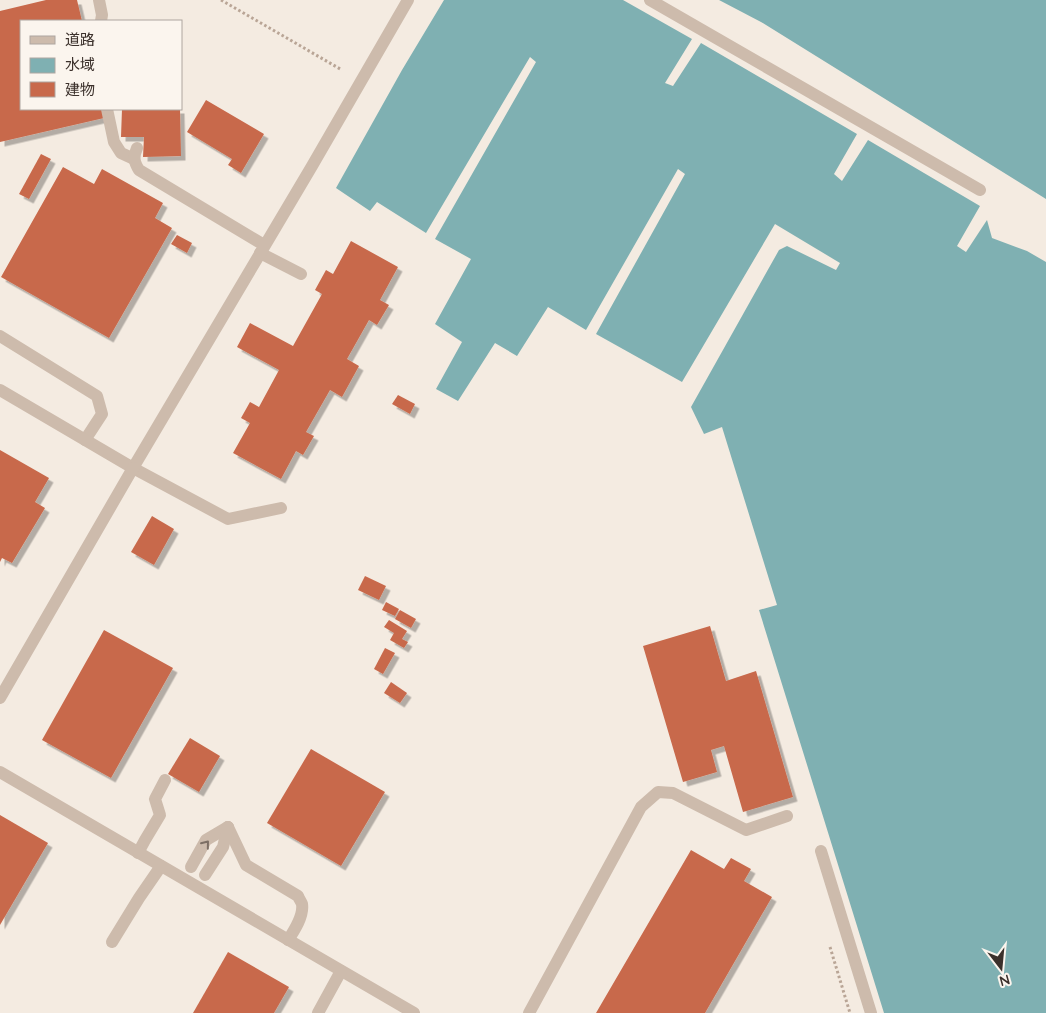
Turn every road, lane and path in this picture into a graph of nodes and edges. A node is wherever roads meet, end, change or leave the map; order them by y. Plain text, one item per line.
1 (99, 0) edge
2 (221, 0) edge
3 (408, 0) edge
4 (650, 0) edge
5 (101, 20) edge
6 (342, 70) dead end
7 (107, 110) edge
8 (980, 190) dead end
9 (262, 249) junction
10 (300, 274) dead end
11 (0, 336) edge
12 (0, 390) edge
13 (85, 440) junction
14 (134, 468) junction
15 (281, 508) dead end
16 (0, 698) edge
17 (0, 772) edge
18 (165, 780) dead end
19 (787, 816) dead end
20 (228, 827) junction
21 (821, 851) dead end
22 (138, 853) junction
23 (161, 866) junction
24 (192, 867) dead end
25 (205, 875) dead end
26 (288, 940) junction
27 (112, 942) dead end
28 (830, 948) dead end
29 (341, 971) junction
30 (318, 1013) edge
31 (414, 1013) edge
32 (529, 1013) edge
33 (850, 1013) edge
34 (871, 1013) edge

1 - 5 street
2 - 6 path
3 - 9 street
4 - 8 street
7 - 9 street
9 - 10 street
9 - 14 street
11 - 13 street
12 - 13 street
13 - 14 street
14 - 15 street
14 - 16 street
17 - 22 street
18 - 22 street
19 - 32 street
24 -> 20 street
20 - 25 street
20 - 26 street
21 - 34 street
22 - 23 street
23 - 26 street
23 - 27 street
26 - 29 street
28 - 33 path
29 - 30 street
29 - 31 street

